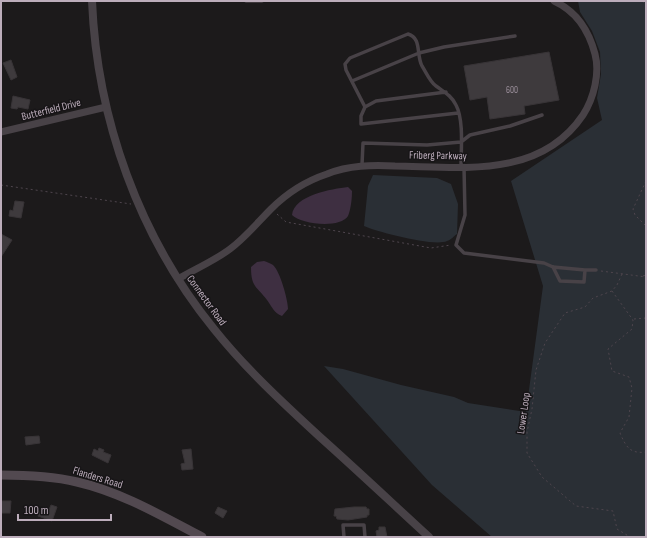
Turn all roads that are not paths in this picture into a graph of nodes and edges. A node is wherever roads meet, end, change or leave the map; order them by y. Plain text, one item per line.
1 (92, 1) edge
2 (246, 1) edge
3 (262, 1) edge
4 (554, 1) edge
5 (515, 36) dead end
6 (419, 53) junction
7 (352, 81) junction
8 (446, 92) junction
9 (106, 107) junction
10 (366, 107) junction
11 (458, 114) junction
12 (542, 115) dead end
13 (1, 132) edge
14 (461, 142) junction
15 (362, 166) junction
16 (462, 166) junction
17 (553, 267) junction
18 (585, 270) junction
19 (598, 271) road end
20 (178, 279) junction
21 (1, 475) edge
22 (202, 537) edge
23 (344, 537) edge
24 (365, 537) edge
25 (429, 537) edge

1 - 9 street, Connector Road
2 - 3 lane
4 - 16 street, Friberg Parkway
5 - 6 lane
6 - 7 lane
6 - 7 lane
6 - 8 lane
7 - 10 lane
8 - 10 lane
8 - 11 lane
9 - 13 street, Butterfield Drive
9 - 20 street, Connector Road
10 - 11 lane
11 - 14 lane
12 - 14 lane
14 - 15 lane
14 - 16 lane
15 - 16 street, Friberg Parkway
15 - 20 street, Friberg Parkway
16 - 17 lane
17 - 18 lane
17 - 18 lane
18 - 19 lane
20 - 25 street, Connector Road
21 - 22 main road, Flanders Road
23 - 24 lane

